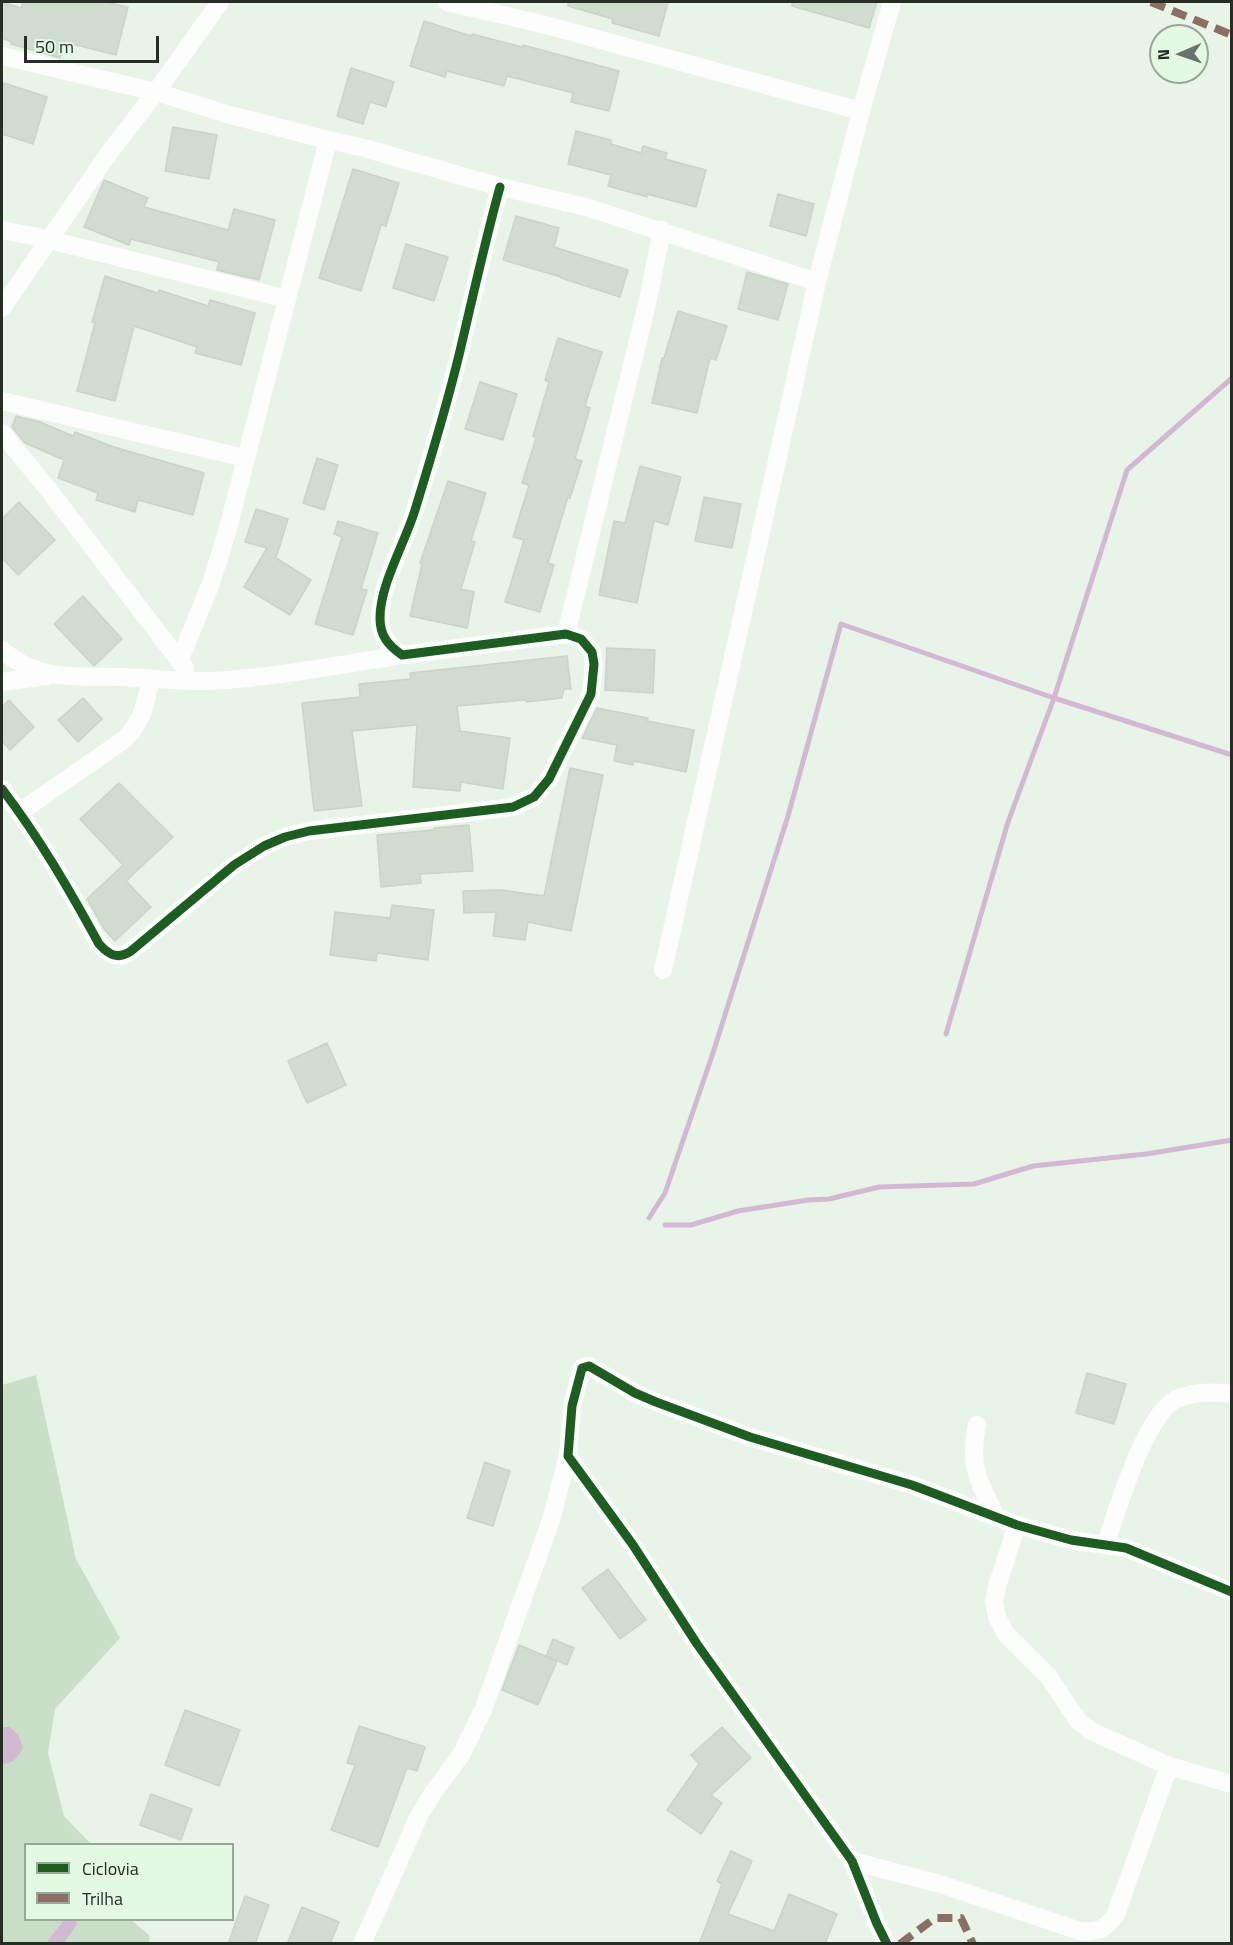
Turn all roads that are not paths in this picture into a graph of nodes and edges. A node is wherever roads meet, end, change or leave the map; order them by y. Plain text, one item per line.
1 (220, 2) edge
2 (447, 2) edge
3 (892, 2) edge
4 (2, 57) edge
5 (156, 92) junction
6 (861, 111) junction
7 (328, 140) junction
8 (500, 187) junction
9 (2, 230) edge
10 (662, 230) junction
11 (49, 240) junction
12 (817, 282) junction
13 (287, 298) junction
14 (2, 308) edge
15 (2, 401) edge
16 (2, 433) edge
17 (245, 458) junction
18 (566, 634) junction
19 (2, 650) edge
20 (402, 655) junction
21 (179, 661) junction
22 (51, 675) junction
23 (151, 679) junction
24 (195, 680) junction
25 (2, 682) edge
26 (2, 789) edge
27 (20, 813) junction
28 (663, 970) dead end
29 (1232, 1394) edge
30 (977, 1425) dead end
31 (568, 1456) junction
32 (996, 1517) junction
33 (1017, 1525) junction
34 (1105, 1545) junction
35 (1232, 1592) edge
36 (1169, 1766) junction
37 (1232, 1784) edge
38 (852, 1862) junction
39 (362, 1944) edge
40 (887, 1944) edge

1 - 5 street
2 - 6 street
3 - 6 street
4 - 5 street
5 - 7 street
5 - 11 street
6 - 12 street
7 - 8 street
7 - 13 street
8 - 10 street
8 - 20 street
9 - 11 street
10 - 12 street
10 - 18 street
11 - 13 street
11 - 14 street
12 - 28 street
13 - 17 street
15 - 17 street
16 - 21 street
17 - 21 street
18 - 20 street
18 - 27 street
19 - 22 street
20 - 24 street
21 - 24 street
22 - 23 street
22 - 25 street
23 - 24 street
23 - 27 street
26 - 27 street
29 - 34 street
30 - 32 street
31 - 32 street
31 - 38 street
31 - 39 street
32 - 33 street
33 - 34 street
33 - 36 street
34 - 35 street
36 - 37 street
36 - 38 street
38 - 40 street

